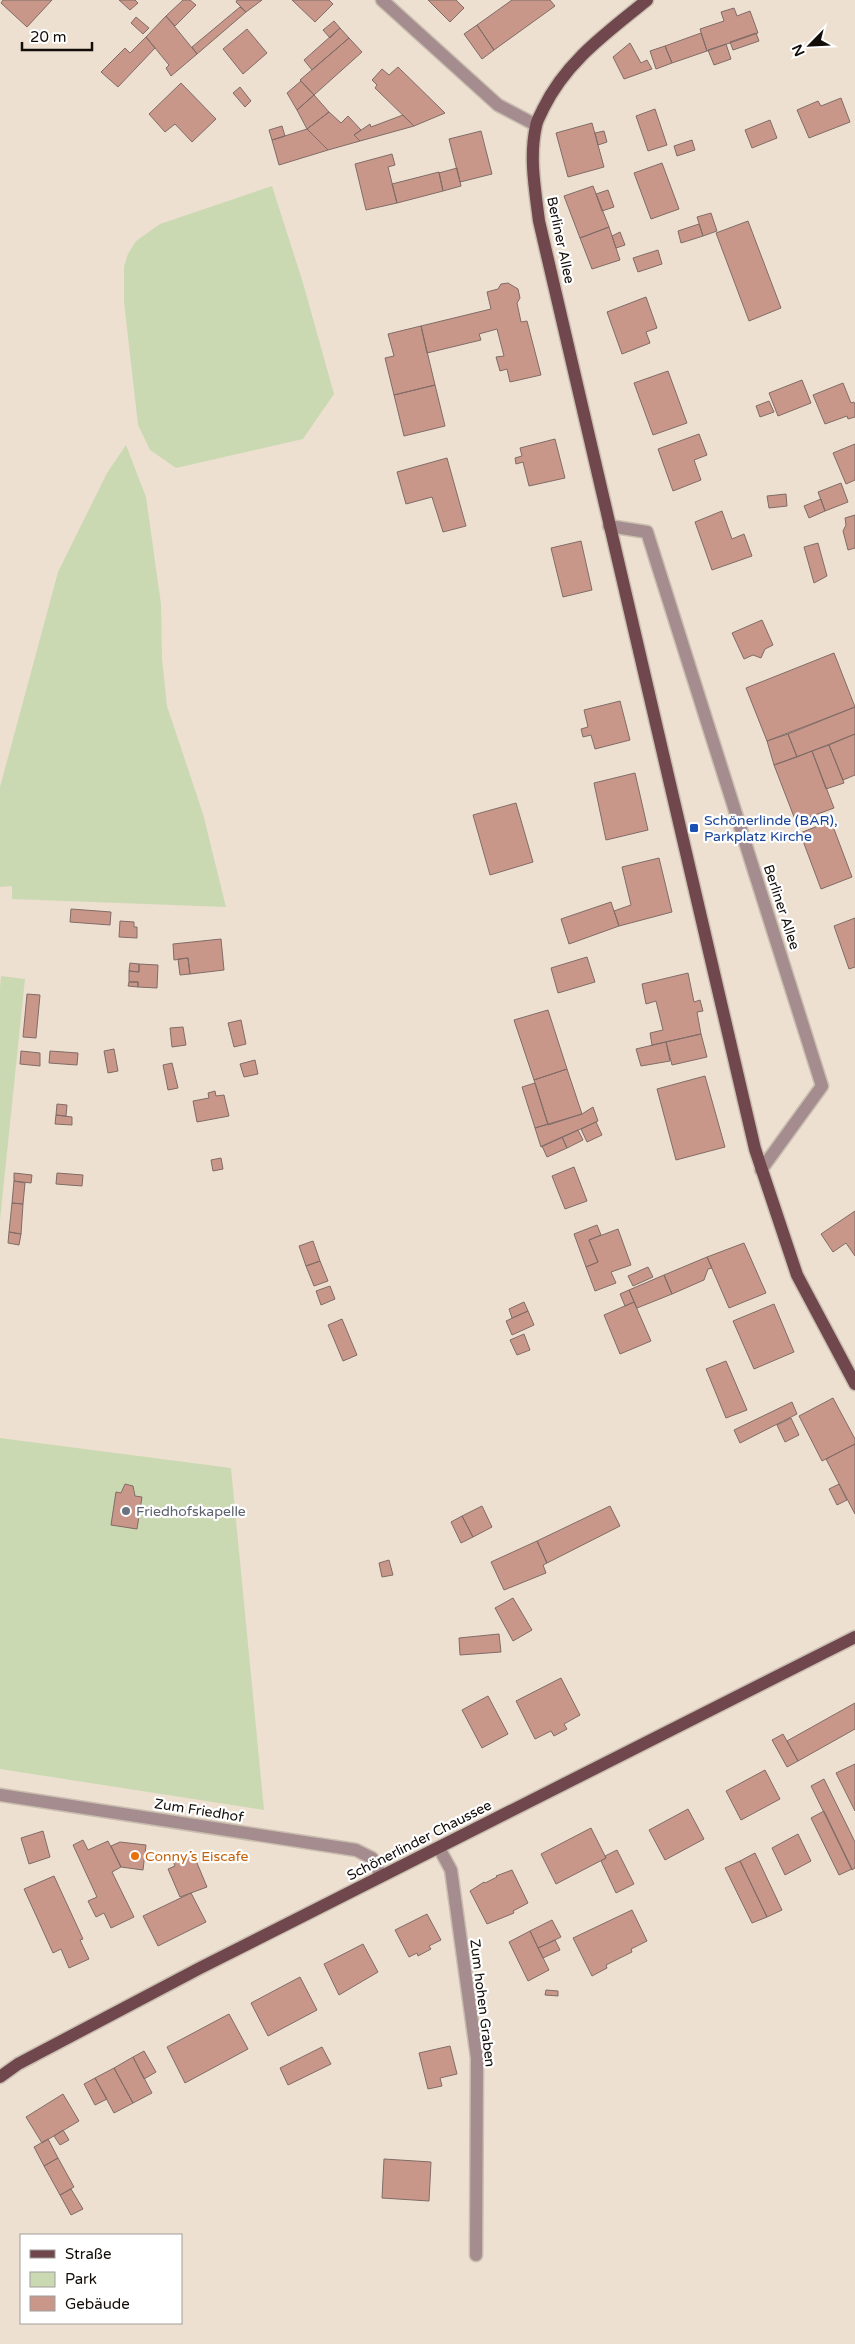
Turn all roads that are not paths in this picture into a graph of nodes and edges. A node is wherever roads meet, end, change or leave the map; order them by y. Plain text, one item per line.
1 (382, 0) edge
2 (648, 0) edge
3 (536, 125) junction
4 (609, 526) junction
5 (761, 1170) junction
6 (855, 1384) edge
7 (855, 1637) edge
8 (0, 1795) edge
9 (440, 1848) junction
10 (381, 1876) junction
11 (0, 2077) edge
12 (476, 2255) dead end

1 - 3 street
2 - 3 main road, Berliner Allee
3 - 4 main road, Berliner Allee
4 - 5 main road, Berliner Allee
4 - 5 street, Berliner Allee
5 - 6 main road, Berliner Allee
7 - 9 main road, Schönerlinder Chaussee
8 - 10 street, Zum Friedhof
9 - 10 main road, Schönerlinder Chaussee
9 - 12 street, Zum hohen Graben
10 - 11 main road, Schönerlinder Chaussee

